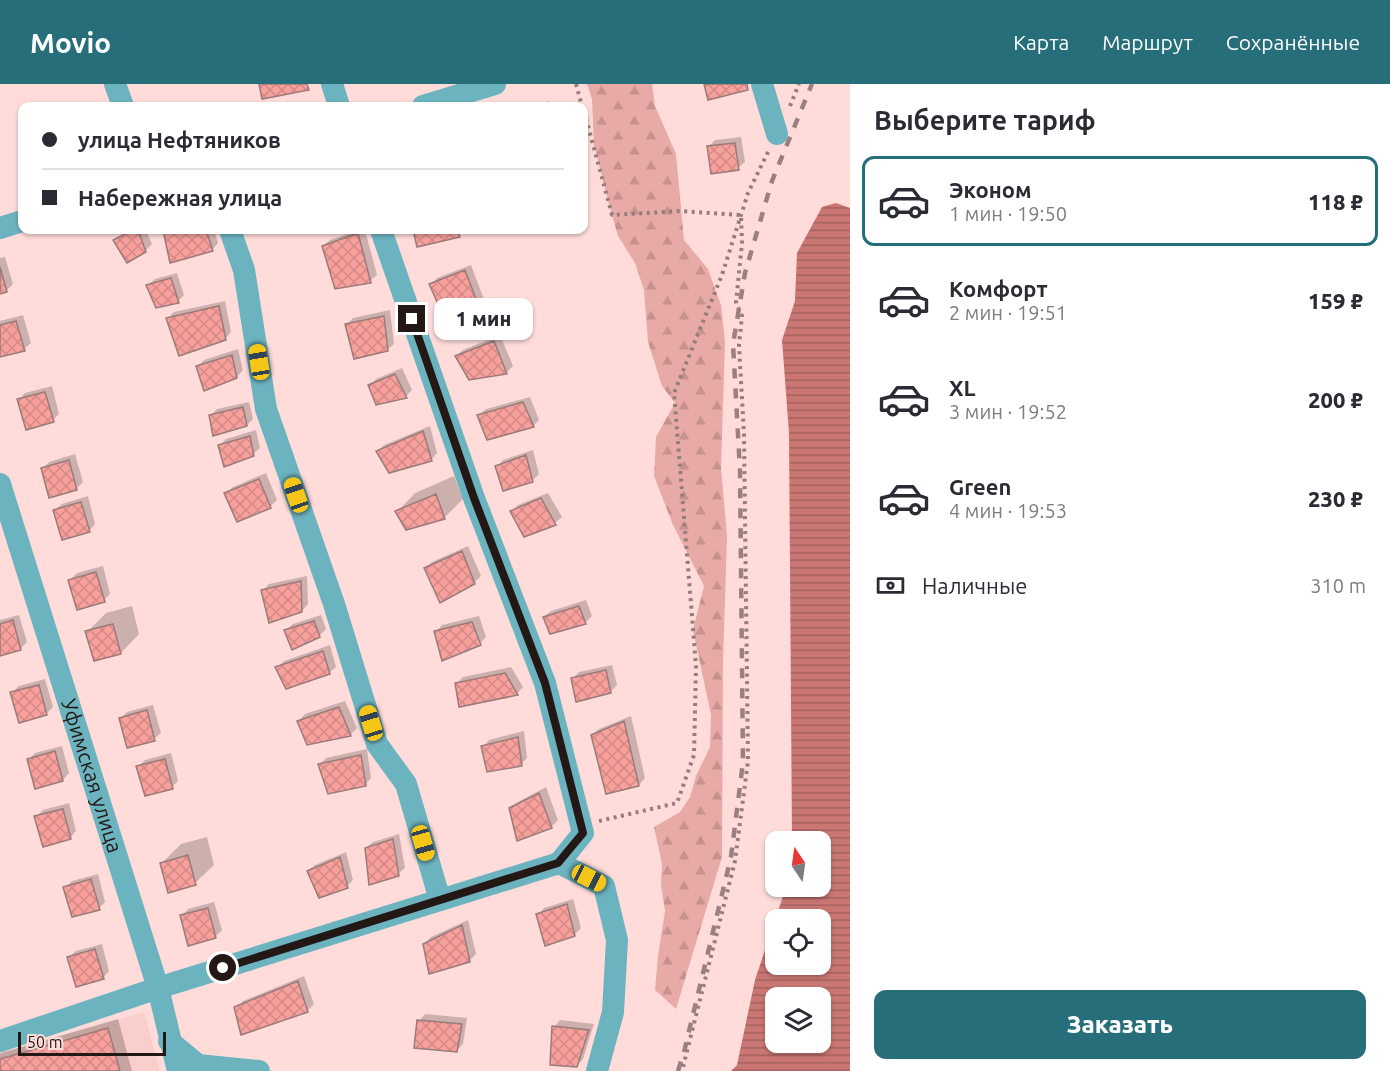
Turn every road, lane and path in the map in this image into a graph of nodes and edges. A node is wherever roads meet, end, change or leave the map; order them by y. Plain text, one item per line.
1 (115, 84) edge
2 (332, 84) edge
3 (495, 84) edge
4 (576, 84) edge
5 (762, 84) edge
6 (122, 102) edge
7 (338, 102) edge
8 (436, 102) edge
9 (581, 102) edge
10 (588, 127) edge
11 (777, 134) joint
12 (741, 214) junction
13 (18, 222) edge
14 (0, 228) edge
15 (231, 234) edge
16 (382, 234) edge
17 (0, 484) edge
18 (581, 825) junction
19 (558, 863) junction
20 (440, 900) junction
21 (158, 988) junction
22 (0, 1041) edge
23 (169, 1041) junction
24 (178, 1071) edge
25 (258, 1071) edge
26 (597, 1071) edge
27 (682, 1071) edge

1 - 6 street
2 - 7 street
3 - 8 street
4 - 9 path
5 - 11 street
10 - 12 path
11 - 12 path
12 - 18 path
12 - 27 path
13 - 14 street
15 - 20 street
16 - 18 street
17 - 21 street, Уфимская улица
18 - 19 street
19 - 20 street
19 - 26 street
20 - 21 street
21 - 22 street
21 - 23 street, Уфимская улица
23 - 24 street, Уфимская улица
23 - 25 street

